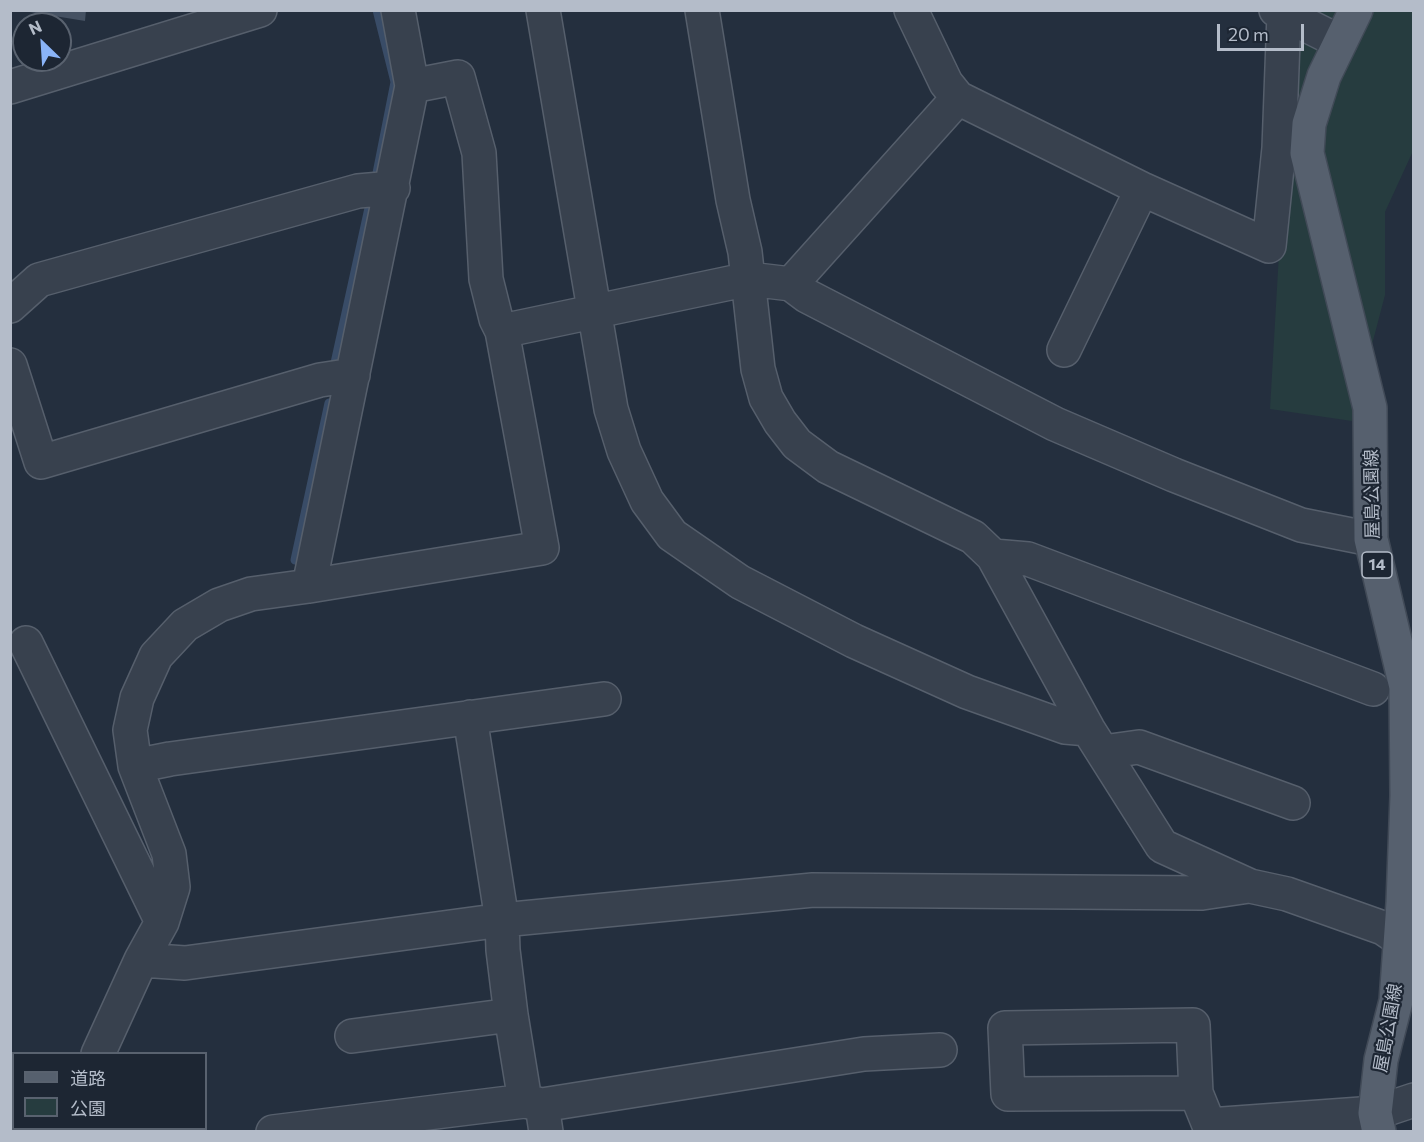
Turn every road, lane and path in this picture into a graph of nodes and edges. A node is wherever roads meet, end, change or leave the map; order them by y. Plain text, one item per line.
1 (260, 10) edge
2 (398, 10) edge
3 (543, 10) edge
4 (702, 10) edge
5 (911, 10) edge
6 (1356, 10) edge
7 (1280, 12) edge
8 (1340, 42) junction
9 (412, 86) junction
10 (10, 87) edge
11 (958, 98) junction
12 (393, 188) junction
13 (1142, 189) junction
14 (749, 279) junction
15 (791, 284) junction
16 (10, 306) edge
17 (594, 312) junction
18 (502, 331) junction
19 (1064, 350) dead end
20 (10, 365) edge
21 (353, 375) junction
22 (1371, 539) junction
23 (993, 556) junction
24 (309, 586) junction
25 (26, 643) dead end
26 (1404, 644) edge
27 (1373, 689) dead end
28 (604, 699) dead end
29 (470, 717) junction
30 (1095, 740) junction
31 (135, 766) junction
32 (1293, 803) dead end
33 (1410, 809) edge
34 (1409, 877) edge
35 (1250, 886) junction
36 (502, 920) junction
37 (162, 922) junction
38 (1403, 955) edge
39 (141, 960) junction
40 (511, 1015) junction
41 (352, 1036) dead end
42 (940, 1050) dead end
43 (98, 1052) edge
44 (1196, 1093) junction
45 (1413, 1100) edge
46 (538, 1112) edge
47 (1377, 1122) edge
48 (273, 1131) edge

1 - 10 street
2 - 9 street
3 - 17 street
4 - 14 street
5 - 11 street
6 - 8 main road, 屋島公園線 / 14
7 - 8 street
7 - 13 street
8 - 22 main road, 屋島公園線 / 14
9 - 12 street
9 - 18 street
11 - 13 street
11 - 15 street
12 - 16 street
12 - 21 street
13 - 19 street
14 - 15 street
14 - 17 street
14 - 23 street
15 - 22 street
17 - 18 street
17 - 30 street
18 - 24 street
20 - 21 street
21 - 24 street
22 - 26 main road, 屋島公園線 / 14
23 - 27 street
23 - 30 street
24 - 31 street
25 - 37 street
26 - 33 main road, 屋島公園線 / 14
28 - 29 street
29 - 31 street
29 - 36 street
30 - 32 street
30 - 35 street
31 - 37 street
33 - 34 main road, 屋島公園線 / 14
34 - 38 main road, 屋島公園線 / 14
35 - 36 street
35 - 38 street
36 - 39 street
36 - 40 street
37 - 39 street
38 - 47 main road, 屋島公園線 / 14
39 - 43 street
40 - 41 street
40 - 46 street
42 - 46 street
44 - 44 street
44 - 47 street
45 - 47 street
46 - 48 street

